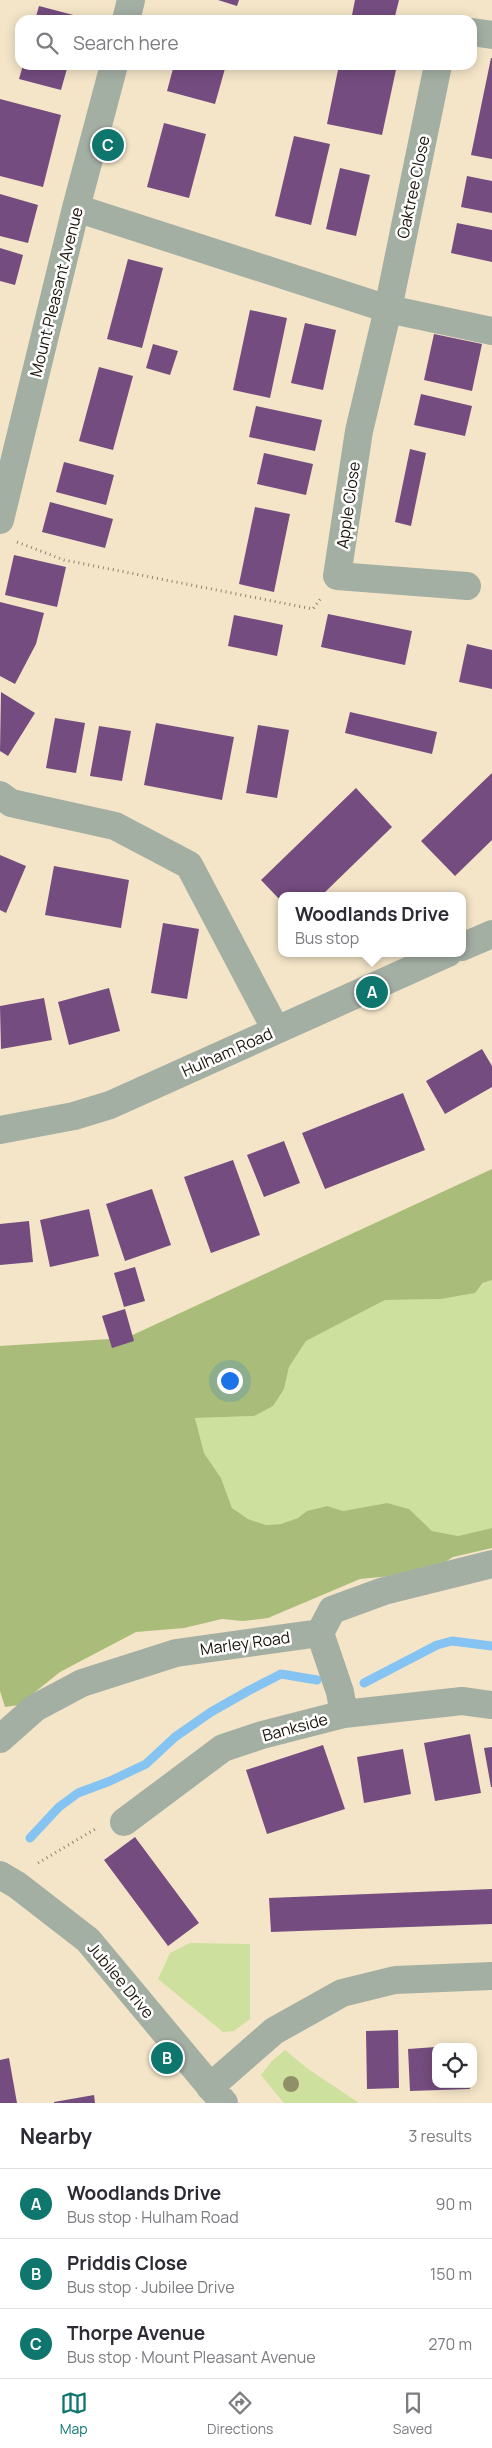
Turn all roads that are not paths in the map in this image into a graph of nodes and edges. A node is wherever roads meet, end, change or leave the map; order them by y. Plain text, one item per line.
1 (132, 0) edge
2 (128, 15) edge
3 (477, 33) edge
4 (492, 35) edge
5 (113, 70) edge
6 (437, 70) edge
7 (76, 208) junction
8 (388, 309) junction
9 (492, 331) edge
10 (5, 530) edge
11 (466, 586) dead end
12 (0, 795) edge
13 (492, 934) edge
14 (466, 945) edge
15 (439, 957) edge
16 (276, 1030) junction
17 (0, 1130) edge
18 (492, 1564) edge
19 (320, 1633) junction
20 (492, 1705) edge
21 (344, 1714) junction
22 (0, 1740) edge
23 (124, 1822) road end
24 (9, 1880) edge
25 (492, 1976) edge
26 (217, 2095) edge

1 - 2 street
3 - 4 street
5 - 7 street, Mount Pleasant Avenue
6 - 8 street, Oaktree Close
7 - 8 street
7 - 10 street, Mount Pleasant Avenue
8 - 9 street
8 - 11 street, Apple Close
12 - 16 street
13 - 14 street
15 - 16 street, Hulham Road
16 - 17 street, Hulham Road
18 - 19 street
19 - 21 street
19 - 22 street, Marley Road
20 - 21 street, Bankside
21 - 23 street, Bankside
24 - 26 street, Jubilee Drive
25 - 26 street

